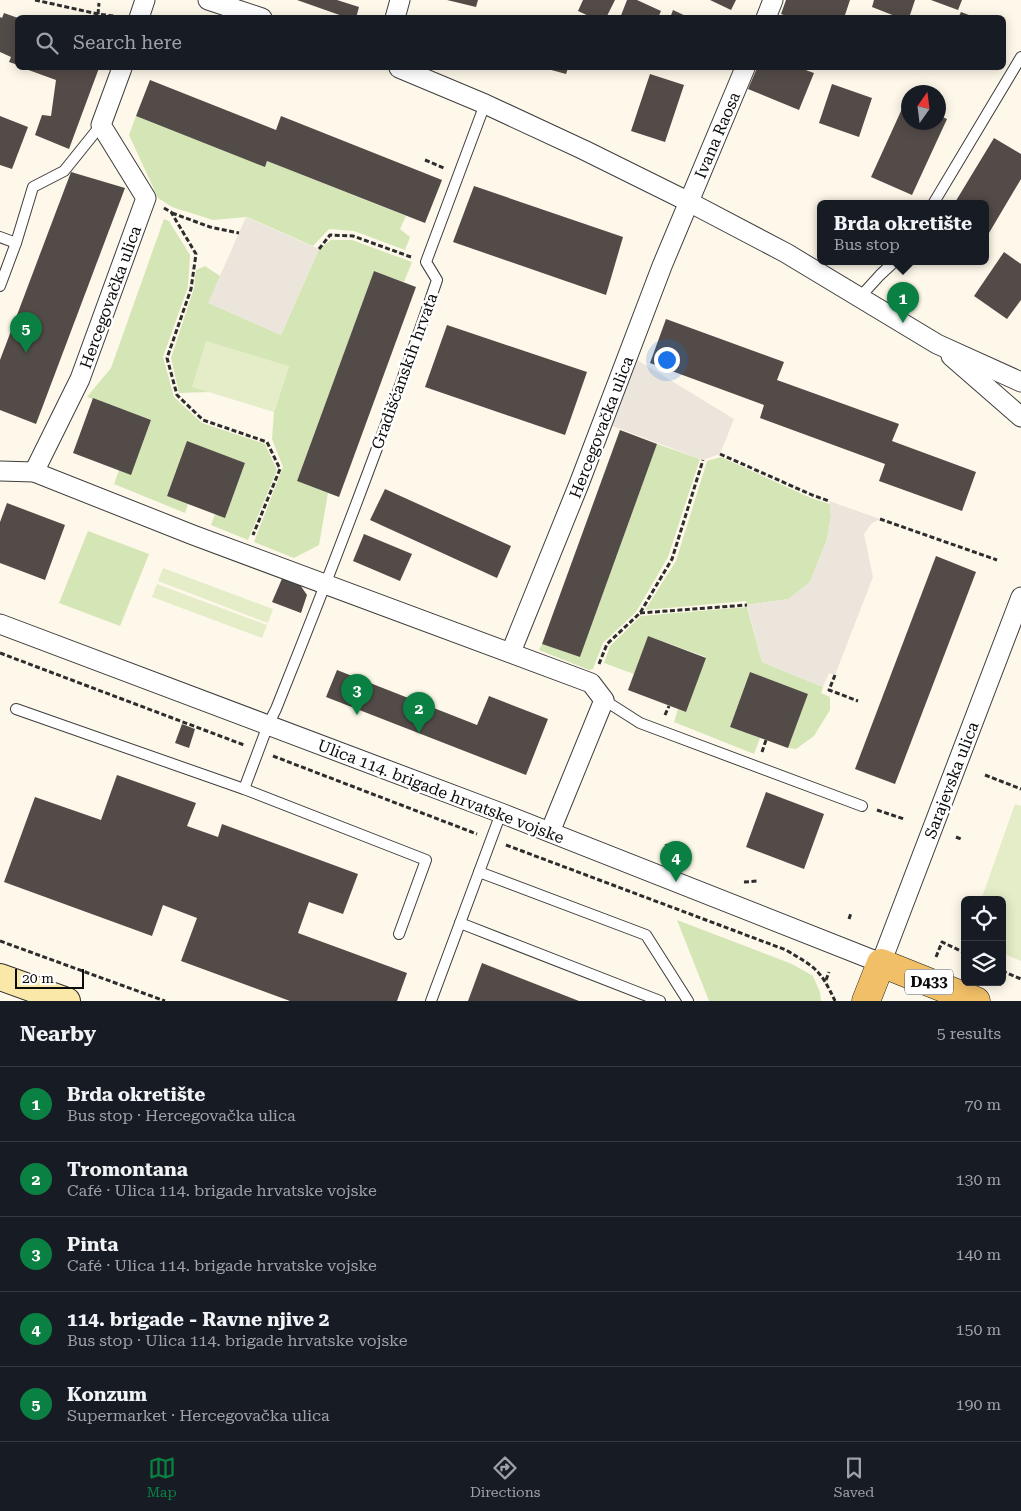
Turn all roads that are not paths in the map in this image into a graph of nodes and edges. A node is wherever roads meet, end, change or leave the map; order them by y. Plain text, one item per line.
1 (145, 0) edge
2 (208, 0) edge
3 (400, 0) edge
4 (773, 0) edge
5 (140, 15) edge
6 (253, 15) edge
7 (396, 15) edge
8 (767, 15) edge
9 (1021, 56) edge
10 (121, 70) edge
11 (404, 70) edge
12 (744, 70) edge
13 (484, 104) junction
14 (101, 125) junction
15 (935, 200) edge
16 (689, 202) junction
17 (0, 237) edge
18 (16, 243) junction
19 (891, 265) edge
20 (0, 286) edge
21 (860, 298) junction
22 (937, 344) junction
23 (1021, 382) edge
24 (1021, 417) edge
25 (0, 471) edge
26 (34, 472) junction
27 (326, 584) junction
28 (1021, 597) edge
29 (0, 624) edge
30 (511, 652) junction
31 (604, 700) junction
32 (16, 709) dead end
33 (268, 725) junction
34 (244, 789) junction
35 (862, 806) road end
36 (502, 813) junction
37 (550, 832) junction
38 (479, 872) junction
39 (460, 923) junction
40 (399, 934) dead end
41 (881, 963) junction
42 (0, 976) edge
43 (67, 1001) edge
44 (431, 1001) edge
45 (660, 1001) edge
46 (688, 1001) edge
47 (866, 1001) edge
48 (976, 1001) edge

1 - 5 street
2 - 6 street
3 - 7 street
4 - 8 street
9 - 15 lane
10 - 14 street
11 - 13 street
12 - 16 street, Ivana Raosa
13 - 16 street
13 - 27 lane, Gradišćanskih hrvata
14 - 18 lane
14 - 26 street, Hercegovačka ulica
16 - 21 street
16 - 30 street, Hercegovačka ulica
17 - 18 lane
18 - 20 lane
19 - 21 lane
21 - 22 street
22 - 23 street
22 - 24 street
25 - 26 street
26 - 27 street
27 - 30 street
27 - 33 lane, Gradišćanskih hrvata
28 - 41 street, Sarajevska ulica
29 - 33 street, Ulica 114. brigade hrvatske vojske
30 - 31 street
31 - 35 lane
31 - 37 street
32 - 34 lane
33 - 34 lane, Gradišćanskih hrvata
33 - 36 street, Ulica 114. brigade hrvatske vojske
34 - 40 lane
36 - 37 street, Ulica 114. brigade hrvatske vojske
36 - 38 lane
37 - 41 street, Ulica 114. brigade hrvatske vojske
38 - 39 lane
38 - 46 lane
39 - 44 lane
39 - 45 lane
41 - 47 main road
41 - 48 main road, D433
42 - 43 main road

